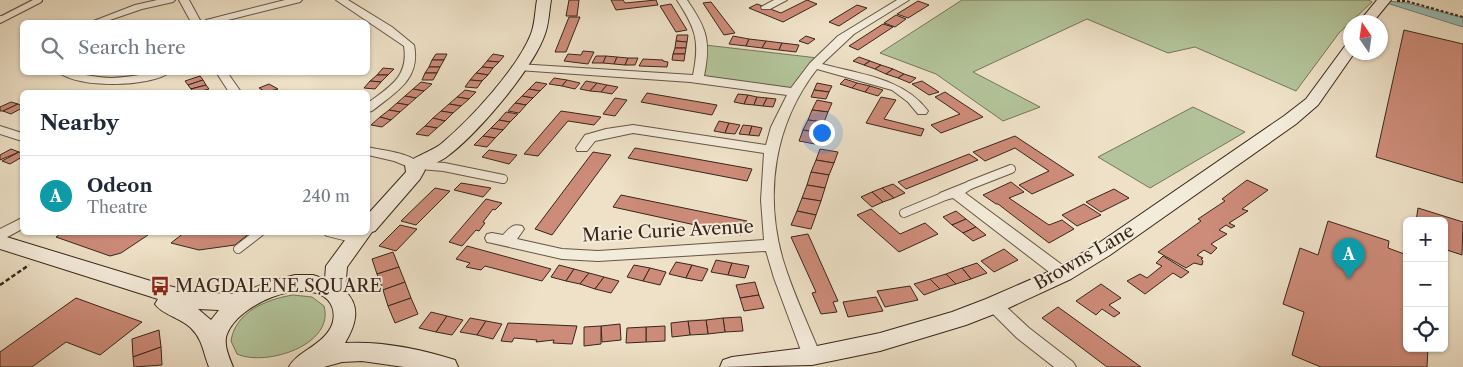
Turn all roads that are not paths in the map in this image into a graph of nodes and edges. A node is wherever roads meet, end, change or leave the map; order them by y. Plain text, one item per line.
1 (38, 0) edge
2 (170, 0) edge
3 (184, 0) edge
4 (298, 0) edge
5 (341, 0) edge
6 (544, 0) edge
7 (682, 0) edge
8 (782, 0) edge
9 (880, 0) edge
10 (1386, 2) edge
11 (900, 3) edge
12 (766, 7) dead end
13 (1373, 15) edge
14 (1, 19) edge
15 (102, 20) edge
16 (195, 20) edge
17 (218, 20) edge
18 (1343, 59) edge
19 (814, 65) junction
20 (518, 67) junction
21 (71, 75) edge
22 (150, 75) edge
23 (223, 75) edge
24 (698, 78) junction
25 (234, 90) edge
26 (792, 92) junction
27 (370, 106) edge
28 (922, 111) dead end
29 (0, 130) edge
30 (577, 134) dead end
31 (20, 136) edge
32 (771, 150) junction
33 (370, 151) edge
34 (414, 165) junction
35 (1011, 169) dead end
36 (503, 179) dead end
37 (970, 184) joint
38 (950, 194) junction
39 (904, 213) dead end
40 (370, 223) edge
41 (20, 224) edge
42 (517, 229) dead end
43 (256, 235) edge
44 (342, 235) edge
45 (0, 236) edge
46 (357, 238) edge
47 (0, 242) edge
48 (773, 245) junction
49 (238, 249) dead end
50 (0, 251) edge
51 (32, 262) joint
52 (1063, 274) junction
53 (294, 283) junction
54 (334, 293) junction
55 (246, 300) junction
56 (994, 306) junction
57 (345, 320) junction
58 (215, 342) junction
59 (374, 353) junction
60 (812, 356) junction
61 (306, 364) edge
62 (221, 367) edge
63 (446, 367) edge
64 (734, 367) edge
65 (1067, 367) edge

1 - 14 lane
2 - 15 street
3 - 16 street
4 - 17 street
5 - 27 street
6 - 20 street
7 - 24 street
8 - 12 street
9 - 11 street
10 - 13 street
11 - 19 street
18 - 52 street, Browns Lane
19 - 26 street
19 - 28 street
20 - 24 street
20 - 34 street
21 - 22 street
23 - 25 street
24 - 26 street
26 - 32 street
29 - 31 street
30 - 32 street
32 - 48 street
33 - 34 street
34 - 36 lane
34 - 40 street
35 - 37 lane
37 - 38 street
38 - 39 lane
38 - 52 street
41 - 45 street
42 - 48 street, Marie Curie Avenue
43 - 49 lane
44 - 46 lane
46 - 53 street
46 - 54 street
47 - 55 street
48 - 60 street
50 - 51 street
51 - 58 street
52 - 56 street, Browns Lane
53 - 54 street
53 - 55 street
54 - 57 street
55 - 58 street
56 - 60 street, Browns Lane
56 - 65 street
57 - 59 street
57 - 61 street
58 - 62 street
59 - 61 street
59 - 63 street
60 - 64 street, Browns Lane

